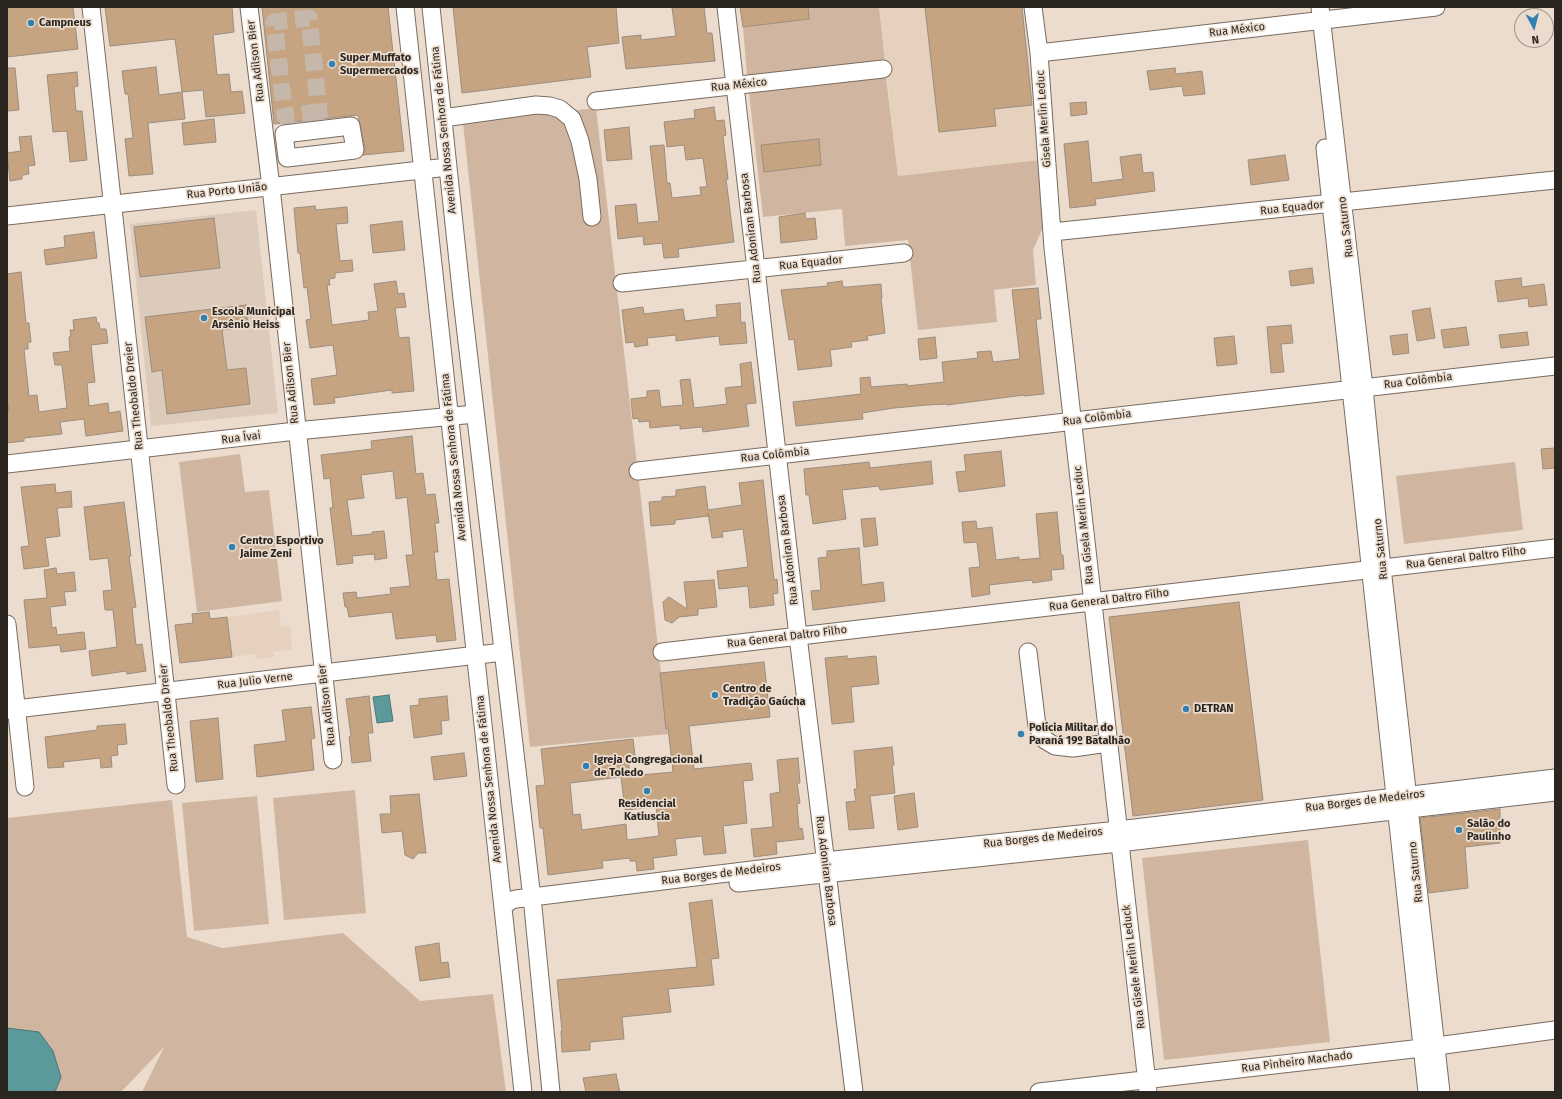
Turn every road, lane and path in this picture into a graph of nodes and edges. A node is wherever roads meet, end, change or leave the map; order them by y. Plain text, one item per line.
1 (91, 7) edge
2 (249, 7) edge
3 (404, 7) edge
4 (431, 7) edge
5 (726, 7) edge
6 (1033, 7) edge
7 (1436, 7) edge
8 (1315, 14) edge
9 (1039, 52) junction
10 (883, 69) dead end
11 (735, 86) junction
12 (596, 101) dead end
13 (443, 118) junction
14 (321, 124) junction
15 (324, 154) junction
16 (448, 167) junction
17 (422, 170) junction
18 (327, 180) junction
19 (1555, 180) edge
20 (271, 187) junction
21 (1337, 203) junction
22 (113, 204) junction
23 (7, 216) edge
24 (592, 217) dead end
25 (1052, 232) junction
26 (904, 253) dead end
27 (756, 268) junction
28 (622, 283) dead end
29 (1555, 366) edge
30 (1358, 388) junction
31 (475, 414) junction
32 (449, 417) junction
33 (1072, 421) junction
34 (296, 431) junction
35 (140, 449) junction
36 (777, 455) junction
37 (7, 464) edge
38 (638, 471) dead end
39 (1555, 548) edge
40 (1376, 569) junction
41 (1092, 602) junction
42 (7, 624) edge
43 (798, 636) junction
44 (502, 652) junction
45 (662, 652) dead end
46 (1028, 652) dead end
47 (475, 656) junction
48 (323, 673) junction
49 (166, 692) junction
50 (12, 709) edge
51 (1108, 743) junction
52 (333, 760) dead end
53 (1555, 778) edge
54 (176, 785) dead end
55 (25, 787) dead end
56 (1555, 792) edge
57 (1402, 804) junction
58 (1119, 836) junction
59 (826, 867) junction
60 (532, 902) junction
61 (503, 906) junction
62 (1555, 1030) edge
63 (1429, 1047) junction
64 (1147, 1086) edge
65 (523, 1092) edge
66 (551, 1092) edge
67 (854, 1092) edge
68 (1039, 1092) edge
69 (1427, 1092) edge
70 (1441, 1092) edge

1 - 22 street, Rua Theobaldo Dreier
2 - 20 street, Rua Adilson Bier
3 - 17 street, Avenida Nossa Senhora de Fátima
4 - 13 street, Avenida Nossa Senhora de Fátima
5 - 11 street, Rua Adoniran Barbosa
6 - 9 street, Gisela Merlin Leduc
7 - 8 street, Rua México
8 - 9 street, Rua México
8 - 21 street, Rua Saturno
9 - 25 street, Gisela Merlin Leduc
10 - 11 street, Rua México
11 - 12 street, Rua México
11 - 27 street, Rua Adoniran Barbosa
13 - 16 street, Avenida Nossa Senhora de Fátima
13 - 24 street
14 - 15 street
14 - 15 street
14 - 15 street
15 - 18 street
16 - 17 street, Rua Porto União
16 - 31 street, Avenida Nossa Senhora de Fátima
17 - 18 street, Rua Porto União
17 - 32 street, Avenida Nossa Senhora de Fátima
18 - 20 street, Rua Porto União
19 - 21 street, Rua Equador
20 - 22 street, Rua Porto União
20 - 34 street, Rua Adilson Bier
21 - 25 street, Rua Equador
21 - 30 street, Rua Saturno
22 - 23 street, Rua Porto União
22 - 35 street, Rua Theobaldo Dreier
25 - 33 street, Rua Gisela Merlin Leduc
26 - 27 street, Rua Equador
27 - 28 street, Rua Equador
27 - 36 street, Rua Adoniran Barbosa
29 - 30 street, Rua Colômbia
30 - 33 street, Rua Colômbia
30 - 40 street, Rua Saturno
31 - 32 street, Rua Ívai
31 - 44 street, Avenida Nossa Senhora de Fátima
32 - 34 street, Rua Ívai
32 - 47 street, Avenida Nossa Senhora de Fátima
33 - 36 street, Rua Colômbia
33 - 41 street, Rua Gisela Merlin Leduc
34 - 35 street, Rua Ívai
34 - 48 street, Rua Adilson Bier
35 - 37 street, Rua Ívai
35 - 49 street, Rua Theobaldo Dreier
36 - 38 street, Rua Colômbia
36 - 43 street, Rua Adoniran Barbosa
39 - 40 street, Rua General Daltro Filho
40 - 41 street, Rua General Daltro Filho
40 - 57 street, Rua Saturno
41 - 43 street, Rua General Daltro Filho
41 - 51 street, Rua Gisela Merlin Leduc
42 - 50 street
43 - 45 street, Rua General Daltro Filho
43 - 59 street, Rua Adoniran Barbosa
44 - 47 street, Rua Julio Verne
44 - 60 street, Avenida Nossa Senhora de Fátima
46 - 51 street
47 - 48 street, Rua Julio Verne
47 - 61 street, Avenida Nossa Senhora de Fátima
48 - 49 street, Rua Julio Verne
48 - 52 street, Rua Adilson Bier
49 - 50 street, Rua Julio Verne
49 - 54 street, Rua Theobaldo Dreier
50 - 55 street
51 - 58 street, Rua Gisela Merlin Leduc
53 - 57 street, Rua Borges de Medeiros
56 - 57 street, Rua Borges de Medeiros
57 - 58 street, Rua Borges de Medeiros
57 - 63 street, Rua Saturno
58 - 59 street, Rua Borges de Medeiros
58 - 64 street, Rua Gisele Merlin Leduck
59 - 60 street, Rua Borges de Medeiros
59 - 67 street, Rua Adoniran Barbosa
60 - 61 street
60 - 66 street, Avenida Nossa Senhora de Fátima
61 - 65 street, Avenida Nossa Senhora de Fátima
62 - 63 street, Rua Pinheiro Machado
63 - 64 street, Rua Pinheiro Machado
63 - 69 street, Rua Saturno
63 - 70 street, Rua Saturno
64 - 68 street, Rua Pinheiro Machado

